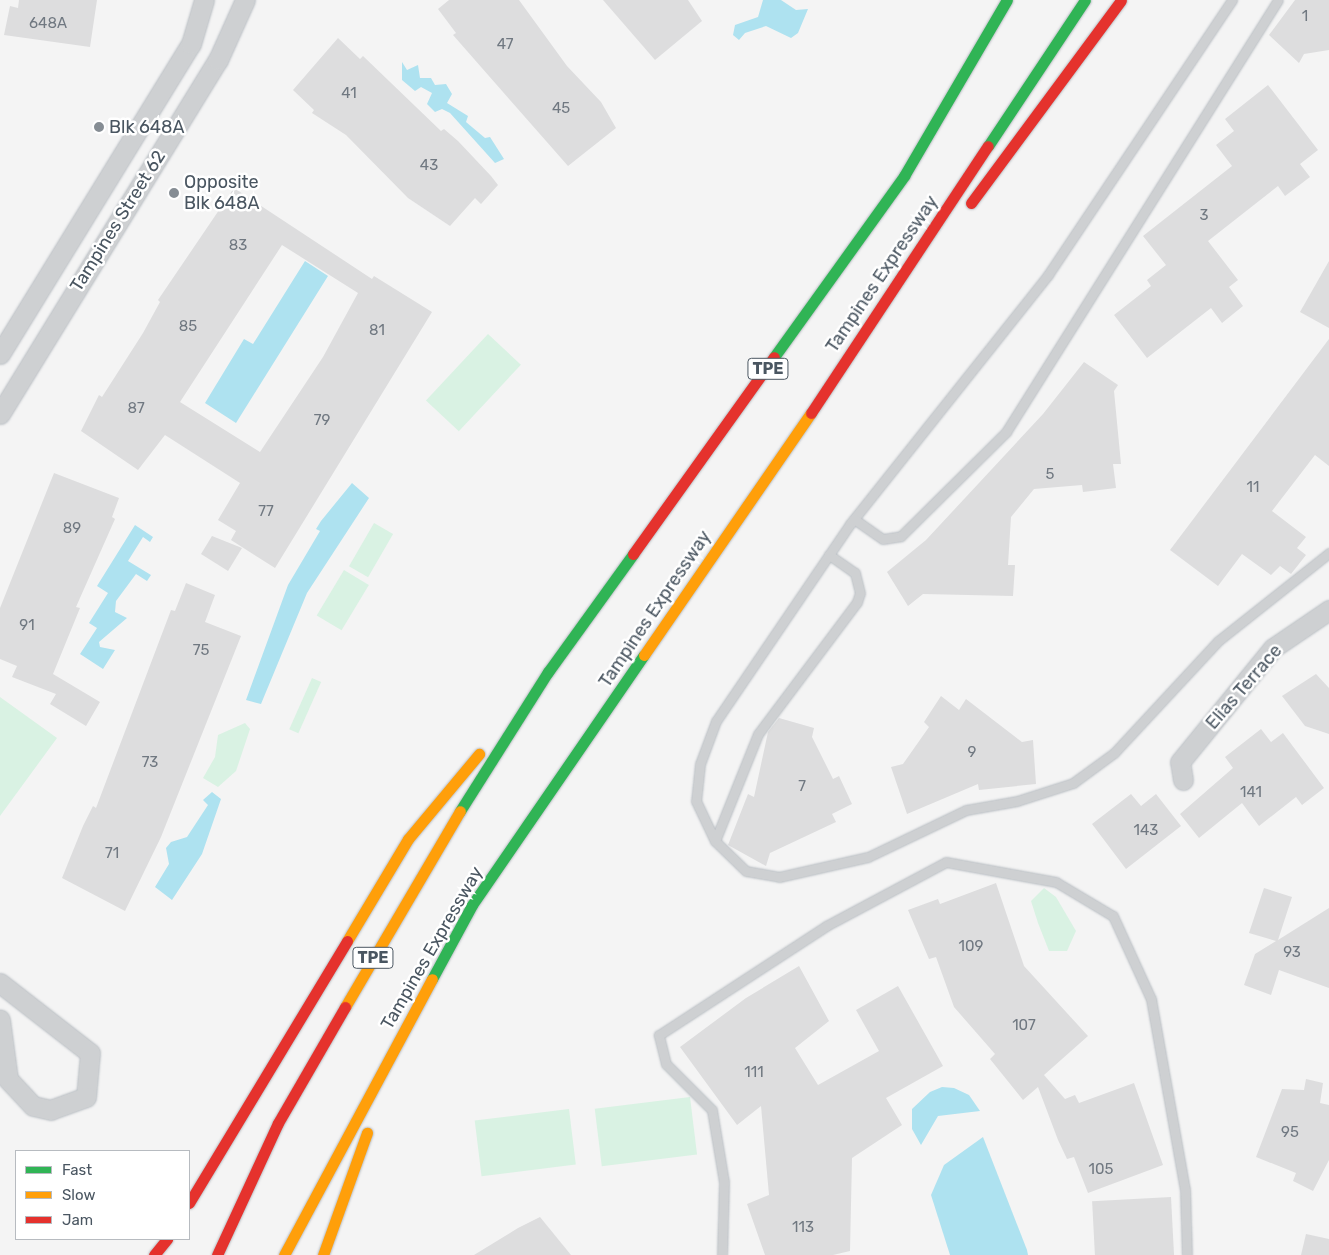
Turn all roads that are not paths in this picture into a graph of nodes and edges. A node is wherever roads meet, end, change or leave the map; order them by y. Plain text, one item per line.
1 (204, 0) edge
2 (245, 0) edge
3 (1007, 0) edge
4 (1085, 0) edge
5 (1121, 0) edge
6 (1232, 0) edge
7 (1278, 0) edge
8 (960, 217) dead end
9 (936, 248) dead end
10 (0, 354) edge
11 (0, 414) edge
12 (805, 421) junction
13 (854, 519) junction
14 (1329, 553) edge
15 (829, 555) junction
16 (1328, 613) edge
17 (548, 672) junction
18 (1183, 780) dead end
19 (715, 841) junction
20 (0, 983) edge
21 (0, 1020) edge
22 (375, 1083) junction
23 (376, 1111) dead end
24 (371, 1122) dead end
25 (190, 1200) edge
26 (166, 1240) edge
27 (154, 1255) edge
28 (217, 1255) edge
29 (284, 1255) edge
30 (323, 1255) edge
31 (722, 1255) edge
32 (1186, 1255) edge

1 - 10 street, Tampines Street 62
2 - 11 street, Tampines Street 62
3 - 17 highway, Tampines Expressway / TPE
4 - 12 highway, Tampines Expressway
5 - 8 highway
6 - 13 lane
7 - 13 lane
9 - 12 highway
12 - 22 highway, Tampines Expressway
13 - 15 lane
14 - 19 lane
15 - 19 lane
15 - 19 lane
16 - 18 street, Elias Terrace
17 - 25 highway
17 - 28 highway, Tampines Expressway / TPE
20 - 21 street
22 - 23 highway
22 - 29 highway, Tampines Expressway
24 - 30 highway
26 - 27 highway
31 - 32 lane

